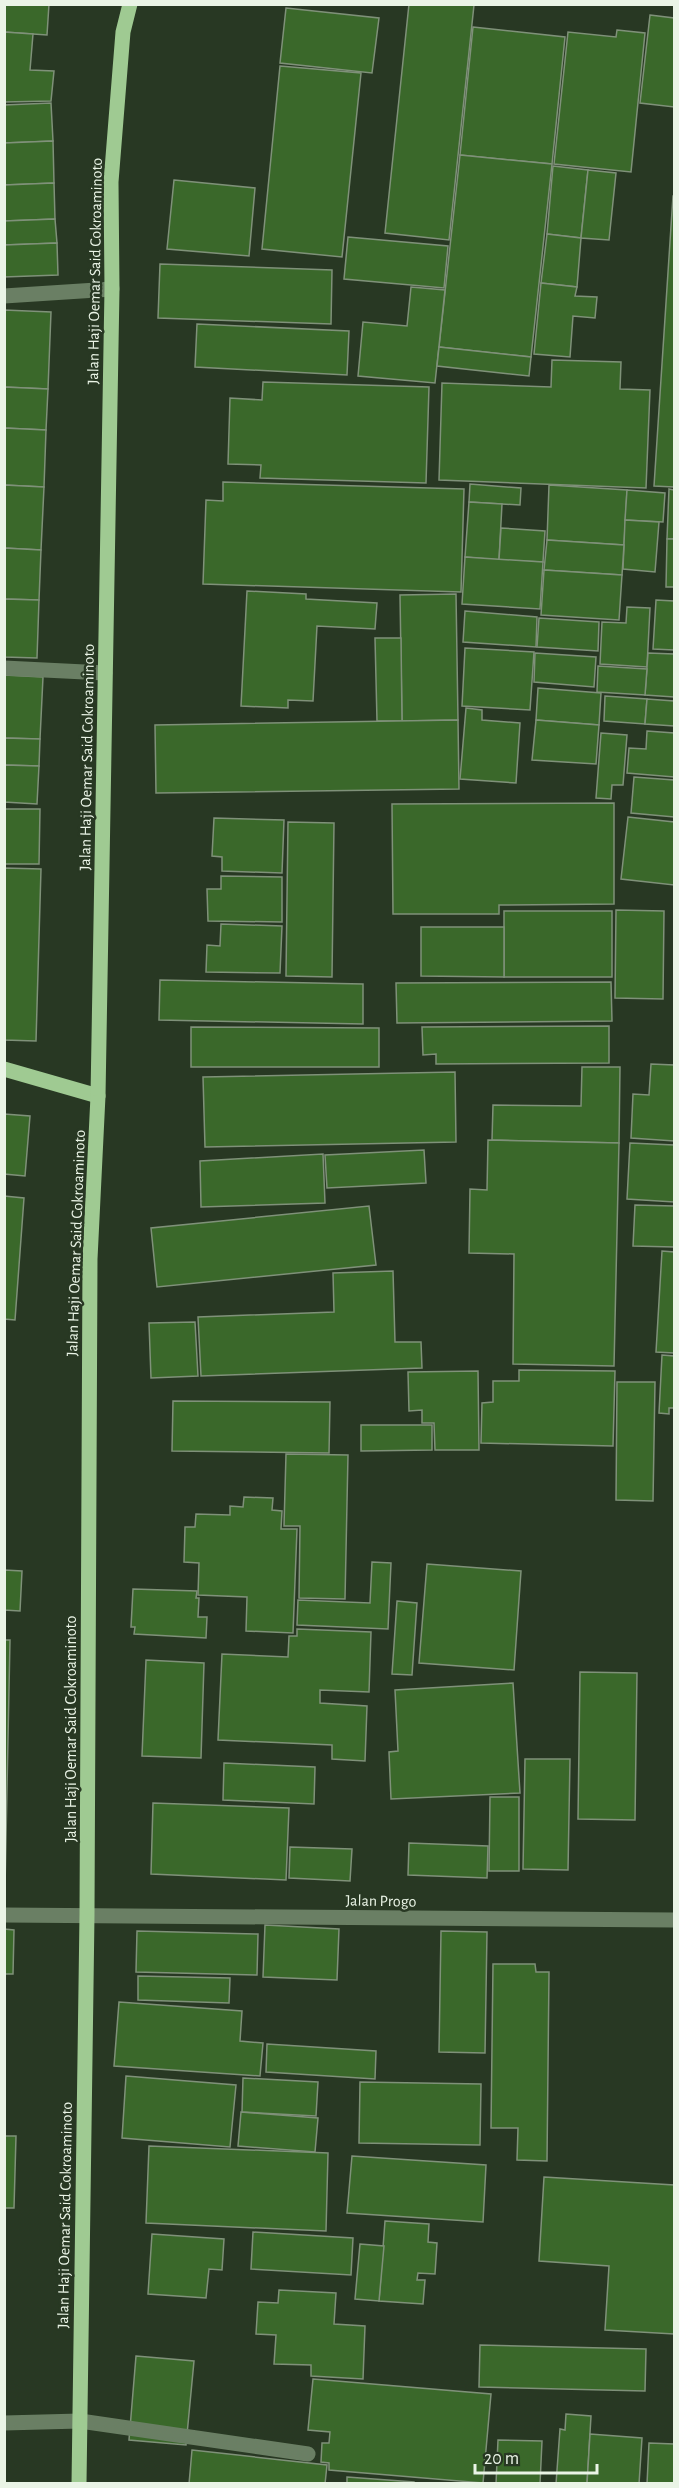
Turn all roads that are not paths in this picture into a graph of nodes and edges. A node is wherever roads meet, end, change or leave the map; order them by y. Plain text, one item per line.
1 (130, 4) edge
2 (112, 289) junction
3 (4, 296) edge
4 (4, 668) edge
5 (105, 673) junction
6 (4, 1069) edge
7 (98, 1096) junction
8 (4, 1915) edge
9 (87, 1915) junction
10 (675, 1920) edge
11 (80, 2421) junction
12 (4, 2423) edge
13 (308, 2454) dead end
14 (79, 2484) edge

1 - 2 main road, Jalan Haji Oemar Said Cokroaminoto
2 - 3 street
2 - 5 main road, Jalan Haji Oemar Said Cokroaminoto
4 - 5 street
5 - 7 main road, Jalan Haji Oemar Said Cokroaminoto
6 - 7 main road
7 - 9 main road, Jalan Haji Oemar Said Cokroaminoto
8 - 9 street, Jalan Progo
9 - 10 street, Jalan Progo
9 - 11 main road, Jalan Haji Oemar Said Cokroaminoto
11 - 12 street
11 - 13 street
11 - 14 main road, Jalan Haji Oemar Said Cokroaminoto

